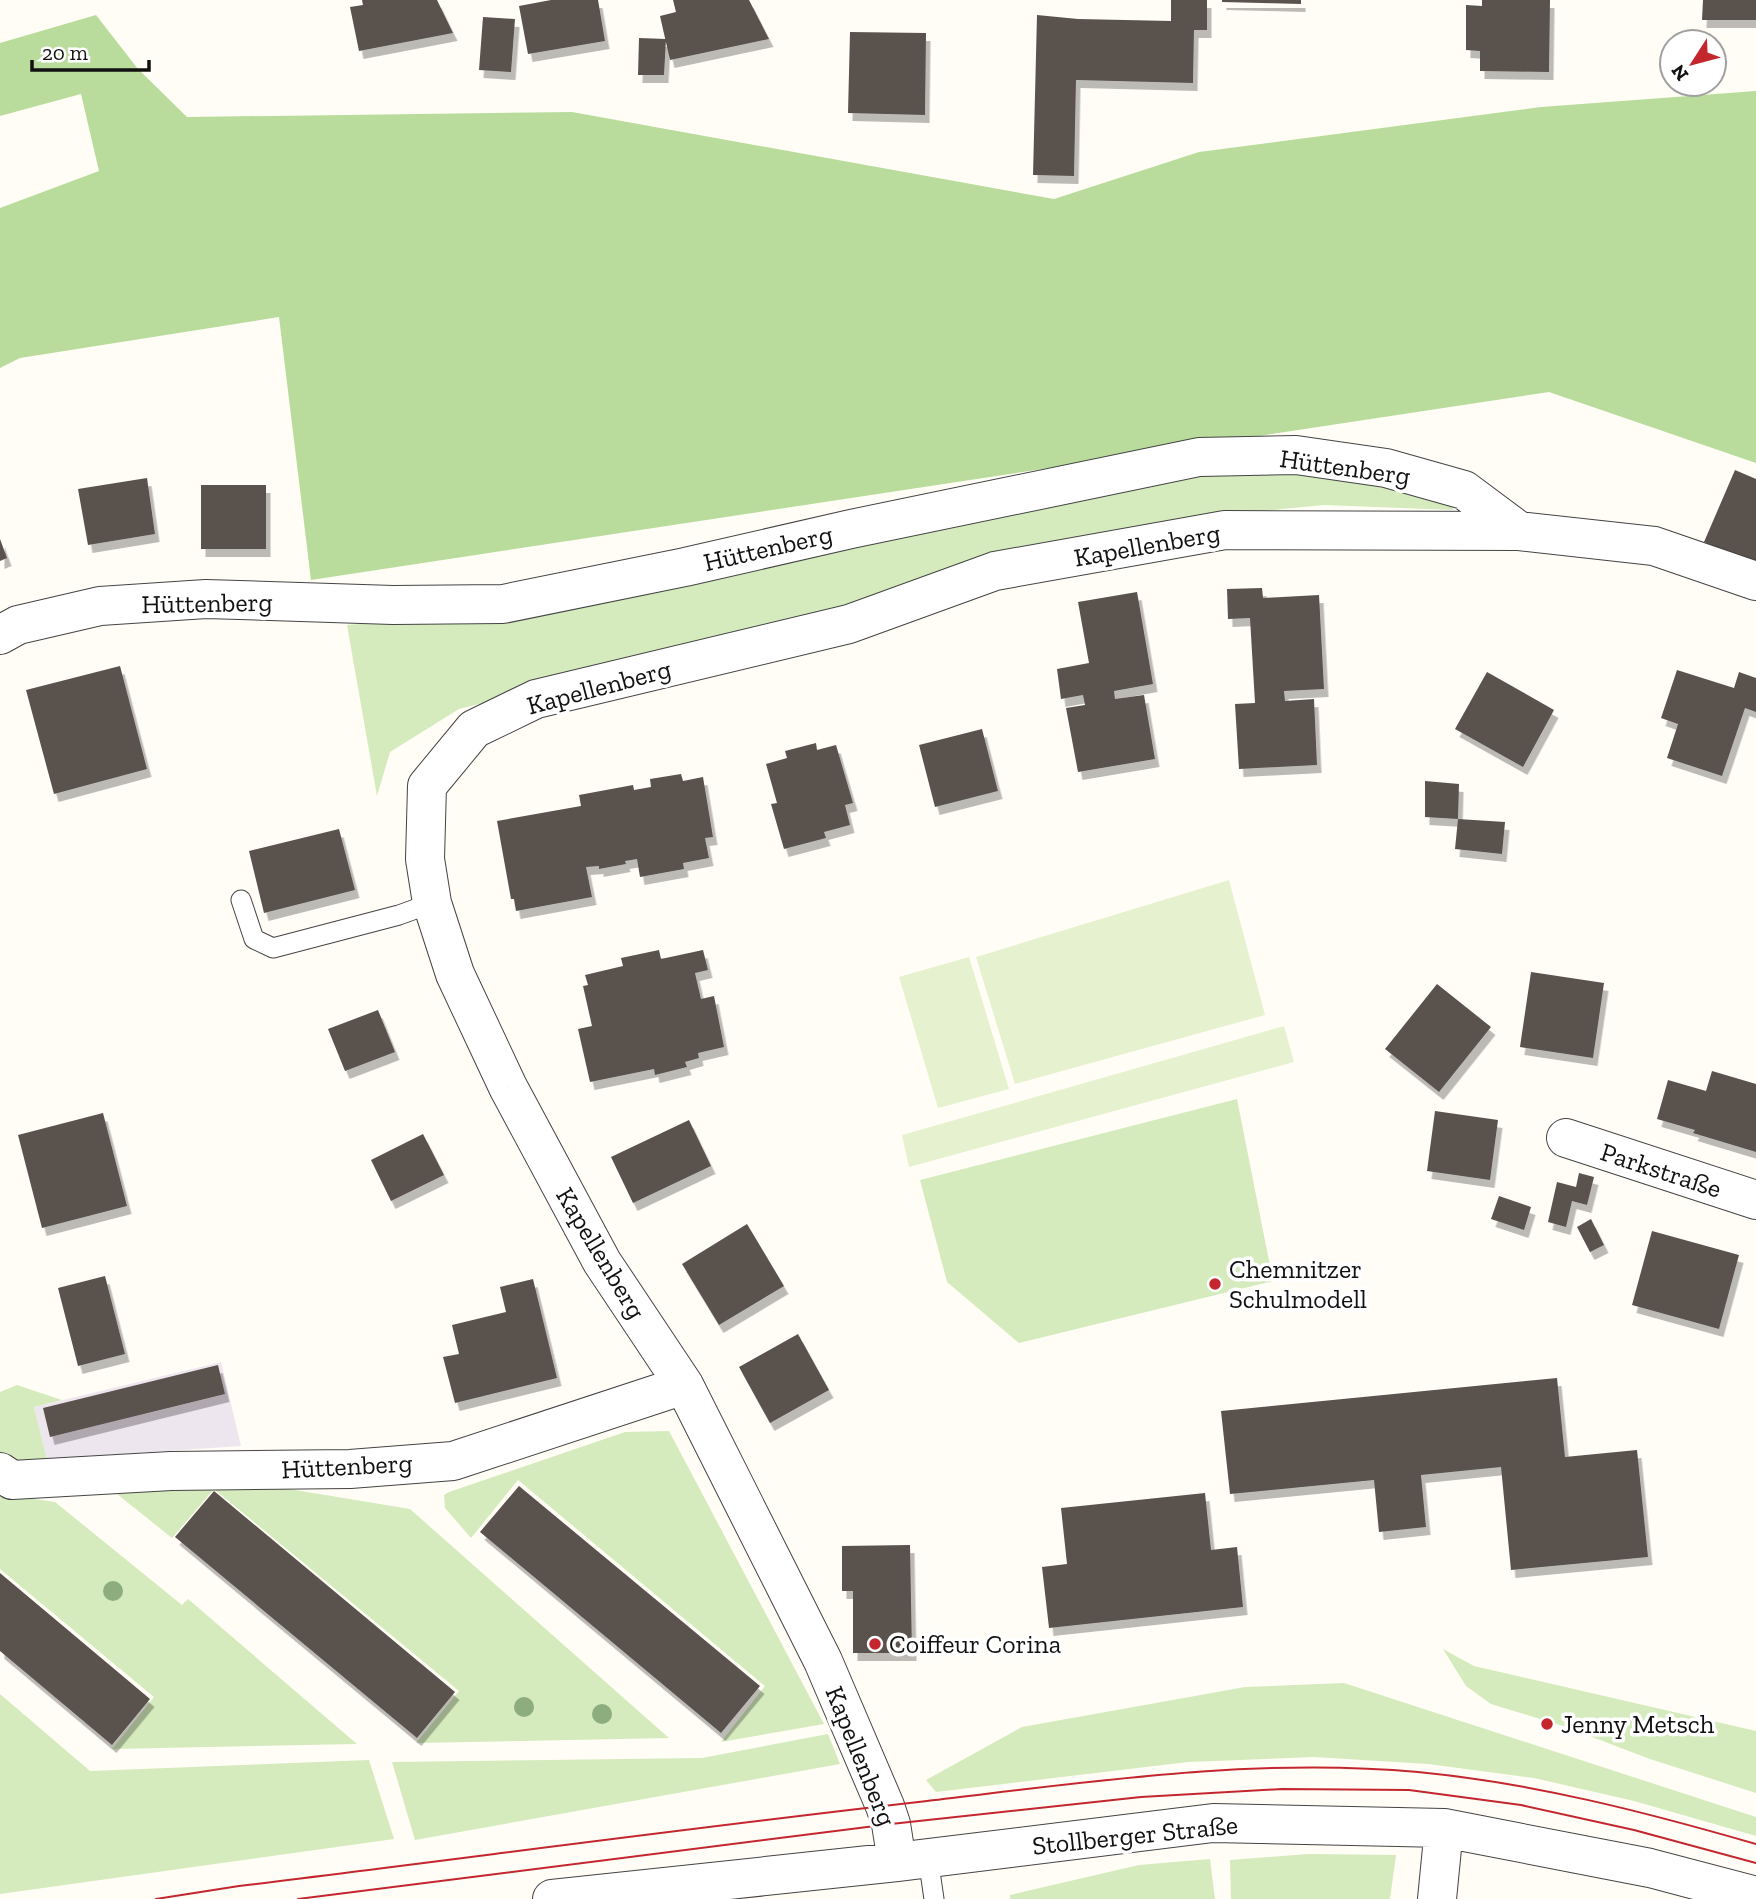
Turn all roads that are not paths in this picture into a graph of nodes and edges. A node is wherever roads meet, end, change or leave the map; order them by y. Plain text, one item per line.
1 (1519, 531) junction
2 (1756, 581) edge
3 (0, 635) edge
4 (242, 900) dead end
5 (432, 903) junction
6 (1566, 1139) dead end
7 (1756, 1200) edge
8 (684, 1385) junction
9 (4, 1477) edge
10 (1444, 1828) junction
11 (913, 1860) junction
12 (1756, 1896) edge
13 (552, 1899) edge
14 (934, 1899) edge
15 (1437, 1899) edge

1 - 2 street, Kapellenberg
1 - 3 street, Hüttenberg
1 - 5 street, Kapellenberg
4 - 5 lane
5 - 8 street, Kapellenberg
6 - 7 street, Parkstraße
8 - 9 street, Hüttenberg
8 - 11 street, Kapellenberg
10 - 11 street, Stollberger Straße
10 - 12 street, Stollberger Straße
10 - 15 street
11 - 13 street, Stollberger Straße
11 - 14 lane

